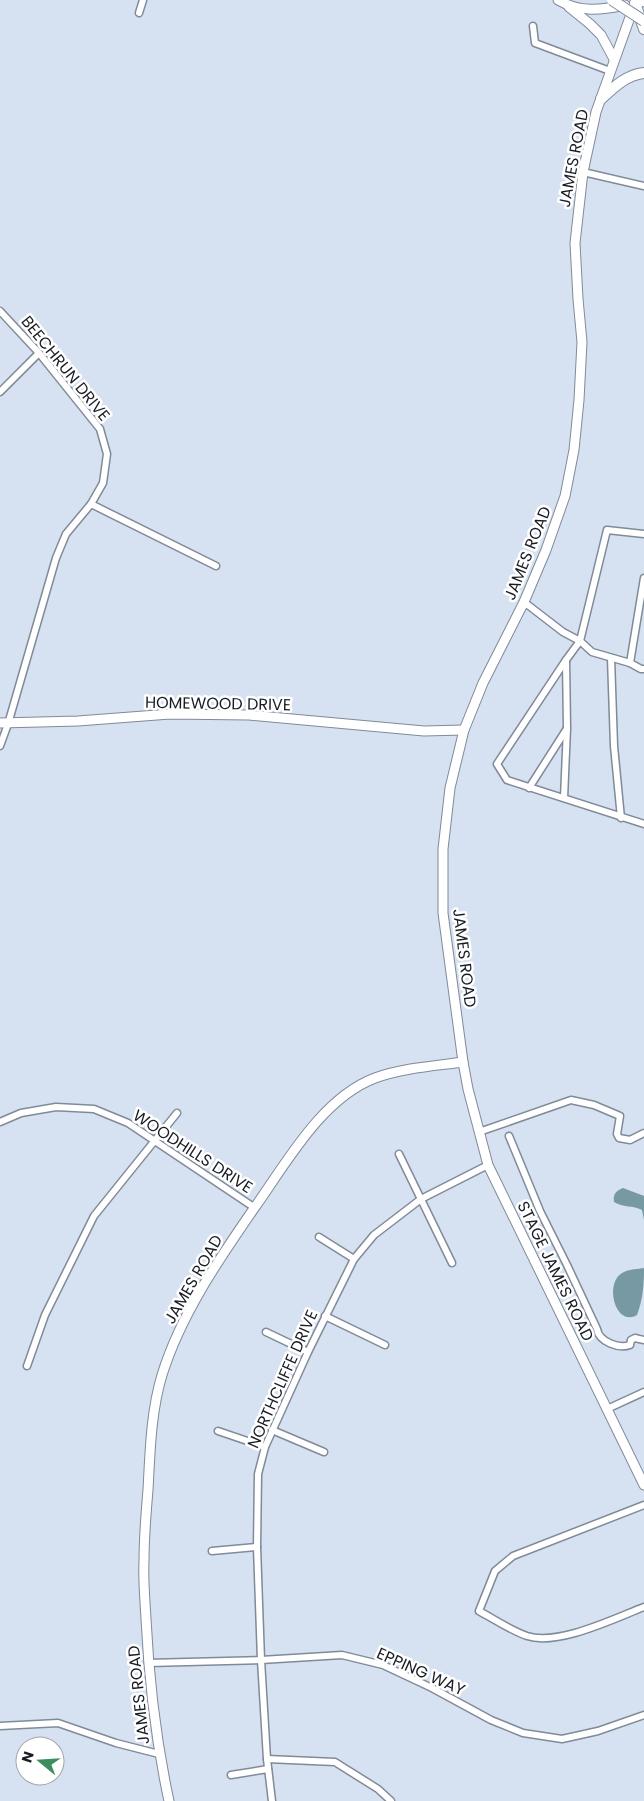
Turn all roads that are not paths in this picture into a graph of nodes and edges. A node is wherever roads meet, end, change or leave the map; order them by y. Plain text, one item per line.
1 (143, 0) edge
2 (612, 0) edge
3 (637, 1) edge
4 (562, 2) edge
5 (139, 13) dead end
6 (644, 21) edge
7 (533, 26) dead end
8 (644, 29) edge
9 (614, 59) junction
10 (610, 71) junction
11 (644, 73) edge
12 (601, 99) junction
13 (583, 172) junction
14 (644, 186) edge
15 (0, 311) edge
16 (39, 353) junction
17 (0, 392) edge
18 (91, 504) junction
19 (644, 534) edge
20 (216, 566) dead end
21 (644, 578) edge
22 (524, 602) junction
23 (580, 641) junction
24 (611, 658) junction
25 (566, 660) junction
26 (630, 664) junction
27 (643, 670) edge
28 (4, 723) edge
29 (567, 728) junction
30 (464, 730) junction
31 (0, 746) edge
32 (529, 788) junction
33 (564, 798) junction
34 (621, 818) junction
35 (644, 824) edge
36 (463, 1062) junction
37 (177, 1113) dead end
38 (0, 1122) edge
39 (479, 1132) junction
40 (644, 1133) edge
41 (509, 1136) dead end
42 (155, 1140) junction
43 (399, 1154) dead end
44 (488, 1165) junction
45 (421, 1199) junction
46 (255, 1208) junction
47 (319, 1237) dead end
48 (354, 1259) junction
49 (452, 1263) dead end
50 (325, 1316) junction
51 (266, 1332) dead end
52 (644, 1340) edge
53 (385, 1345) dead end
54 (308, 1352) junction
55 (27, 1366) dead end
56 (644, 1392) edge
57 (607, 1409) junction
58 (272, 1430) junction
59 (218, 1431) dead end
60 (265, 1447) junction
61 (324, 1452) dead end
62 (644, 1485) edge
63 (644, 1505) edge
64 (258, 1547) junction
65 (212, 1551) dead end
66 (644, 1608) edge
67 (261, 1660) junction
68 (148, 1663) junction
69 (644, 1714) edge
70 (0, 1726) edge
71 (159, 1754) junction
72 (267, 1759) junction
73 (268, 1769) junction
74 (231, 1775) dead end
75 (169, 1801) edge
76 (272, 1801) edge
77 (391, 1801) edge

1 - 5 street
2 - 6 main road, bridge
3 - 4 main road
3 - 8 main road
3 - 9 main road, JAMES ROAD
4 - 9 main road
7 - 10 street
9 - 10 main road, JAMES ROAD
10 - 12 main road, JAMES ROAD
11 - 12 main road
12 - 13 main road, JAMES ROAD
13 - 14 street
13 - 22 main road, JAMES ROAD
15 - 16 street, BEECHRUN DRIVE
16 - 17 street
16 - 18 street, BEECHRUN DRIVE
18 - 20 street
18 - 28 street, BEECHRUN DRIVE
19 - 23 street
21 - 26 street
22 - 23 street
22 - 30 main road, JAMES ROAD
23 - 24 street
23 - 25 street
24 - 26 street
24 - 34 street
25 - 29 street
25 - 32 street
26 - 27 street
28 - 30 main road, HOMEWOOD DRIVE
28 - 31 street, BEECHRUN DRIVE
29 - 32 street
29 - 33 street
30 - 36 main road, JAMES ROAD
32 - 33 street
33 - 34 street
34 - 35 street
36 - 39 main road, STAGE JAMES ROAD
36 - 46 main road, JAMES ROAD
37 - 42 street
38 - 42 street, WOODHILLS DRIVE
39 - 40 street
39 - 44 main road, STAGE JAMES ROAD
41 - 52 street
42 - 46 street, WOODHILLS DRIVE
42 - 55 street
43 - 45 street
44 - 45 street, NORTHCLIFFE DRIVE
44 - 57 main road, STAGE JAMES ROAD
45 - 48 street, NORTHCLIFFE DRIVE
45 - 49 street
46 - 68 main road, JAMES ROAD
47 - 48 street
48 - 50 street, NORTHCLIFFE DRIVE
50 - 53 street
50 - 54 street, NORTHCLIFFE DRIVE
51 - 54 street
54 - 58 street, NORTHCLIFFE DRIVE
56 - 57 street
57 - 62 main road, STAGE JAMES ROAD
58 - 60 street, NORTHCLIFFE DRIVE
58 - 61 street
59 - 60 street
60 - 64 street, NORTHCLIFFE DRIVE
63 - 66 street
64 - 65 street
64 - 67 street, NORTHCLIFFE DRIVE
67 - 68 street, EPPING WAY
67 - 69 street, EPPING WAY
67 - 72 street, NORTHCLIFFE DRIVE
68 - 71 main road, JAMES ROAD
70 - 71 street
71 - 75 main road, JAMES ROAD
72 - 73 street, NORTHCLIFFE DRIVE
72 - 77 street
73 - 74 street
73 - 76 street, NORTHCLIFFE DRIVE

